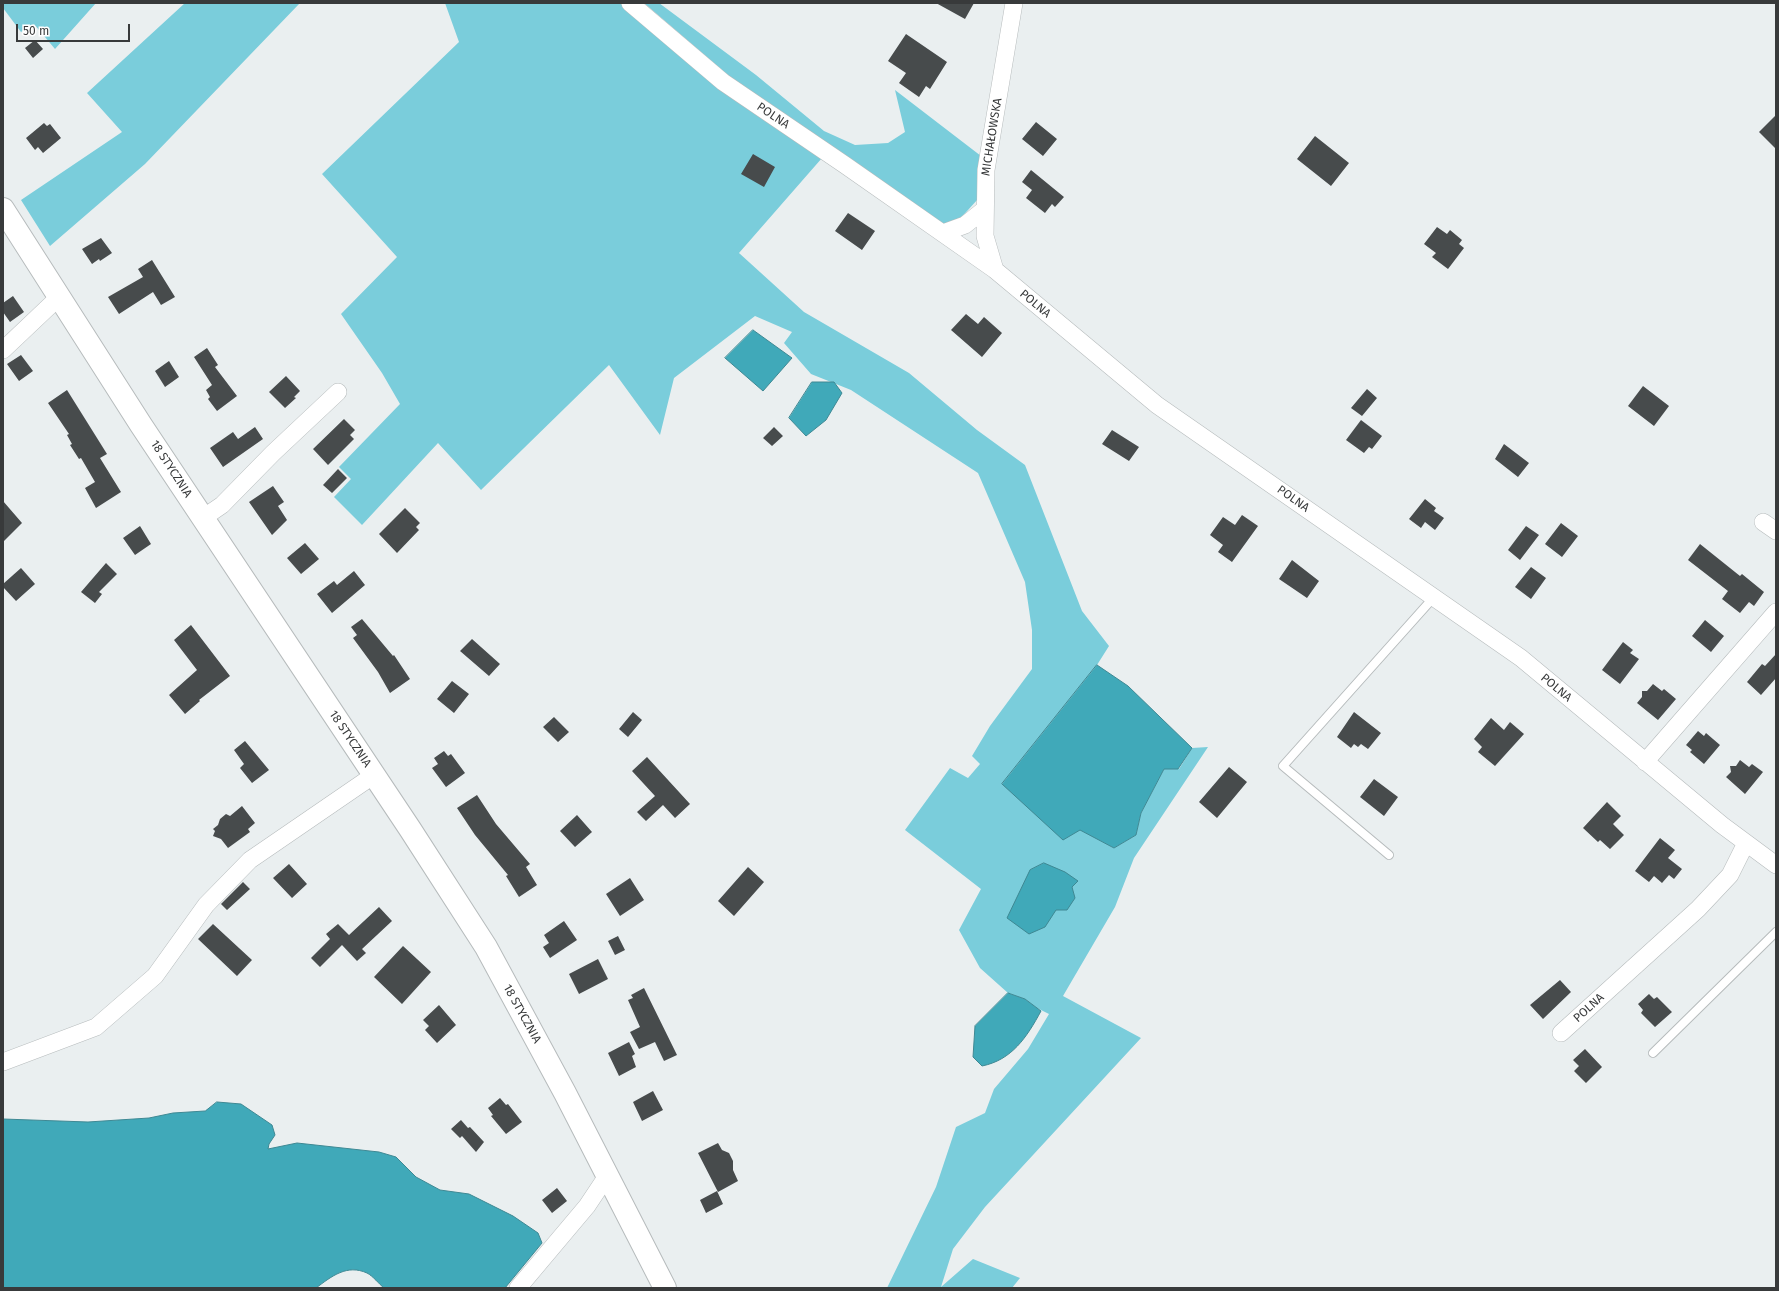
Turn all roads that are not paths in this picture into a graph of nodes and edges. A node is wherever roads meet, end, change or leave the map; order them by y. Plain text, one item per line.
1 (630, 3) edge
2 (1014, 3) edge
3 (3, 209) edge
4 (985, 209) junction
5 (942, 233) junction
6 (995, 270) junction
7 (59, 297) junction
8 (3, 350) edge
9 (338, 392) dead end
10 (202, 518) junction
11 (1434, 597) junction
12 (1776, 612) edge
13 (1645, 762) junction
14 (374, 775) junction
15 (1746, 843) junction
16 (1389, 855) dead end
17 (1776, 864) edge
18 (1776, 932) edge
19 (1561, 1033) dead end
20 (1654, 1053) dead end
21 (3, 1062) edge
22 (607, 1176) junction
23 (518, 1288) edge
24 (666, 1288) edge

1 - 5 street, POLNA
2 - 4 street, MICHAŁOWSKA
3 - 7 street, 18 STYCZNIA
4 - 5 street
4 - 6 street, MICHAŁOWSKA
5 - 6 street, POLNA
6 - 11 street, POLNA
7 - 8 street
7 - 10 street, 18 STYCZNIA
9 - 10 street
10 - 14 street, 18 STYCZNIA
11 - 13 street, POLNA
11 - 16 lane
12 - 13 street
13 - 15 street, POLNA
14 - 21 street
14 - 22 street, 18 STYCZNIA
15 - 17 street, POLNA
15 - 19 street, POLNA
18 - 20 lane
22 - 23 street
22 - 24 street, 18 STYCZNIA

